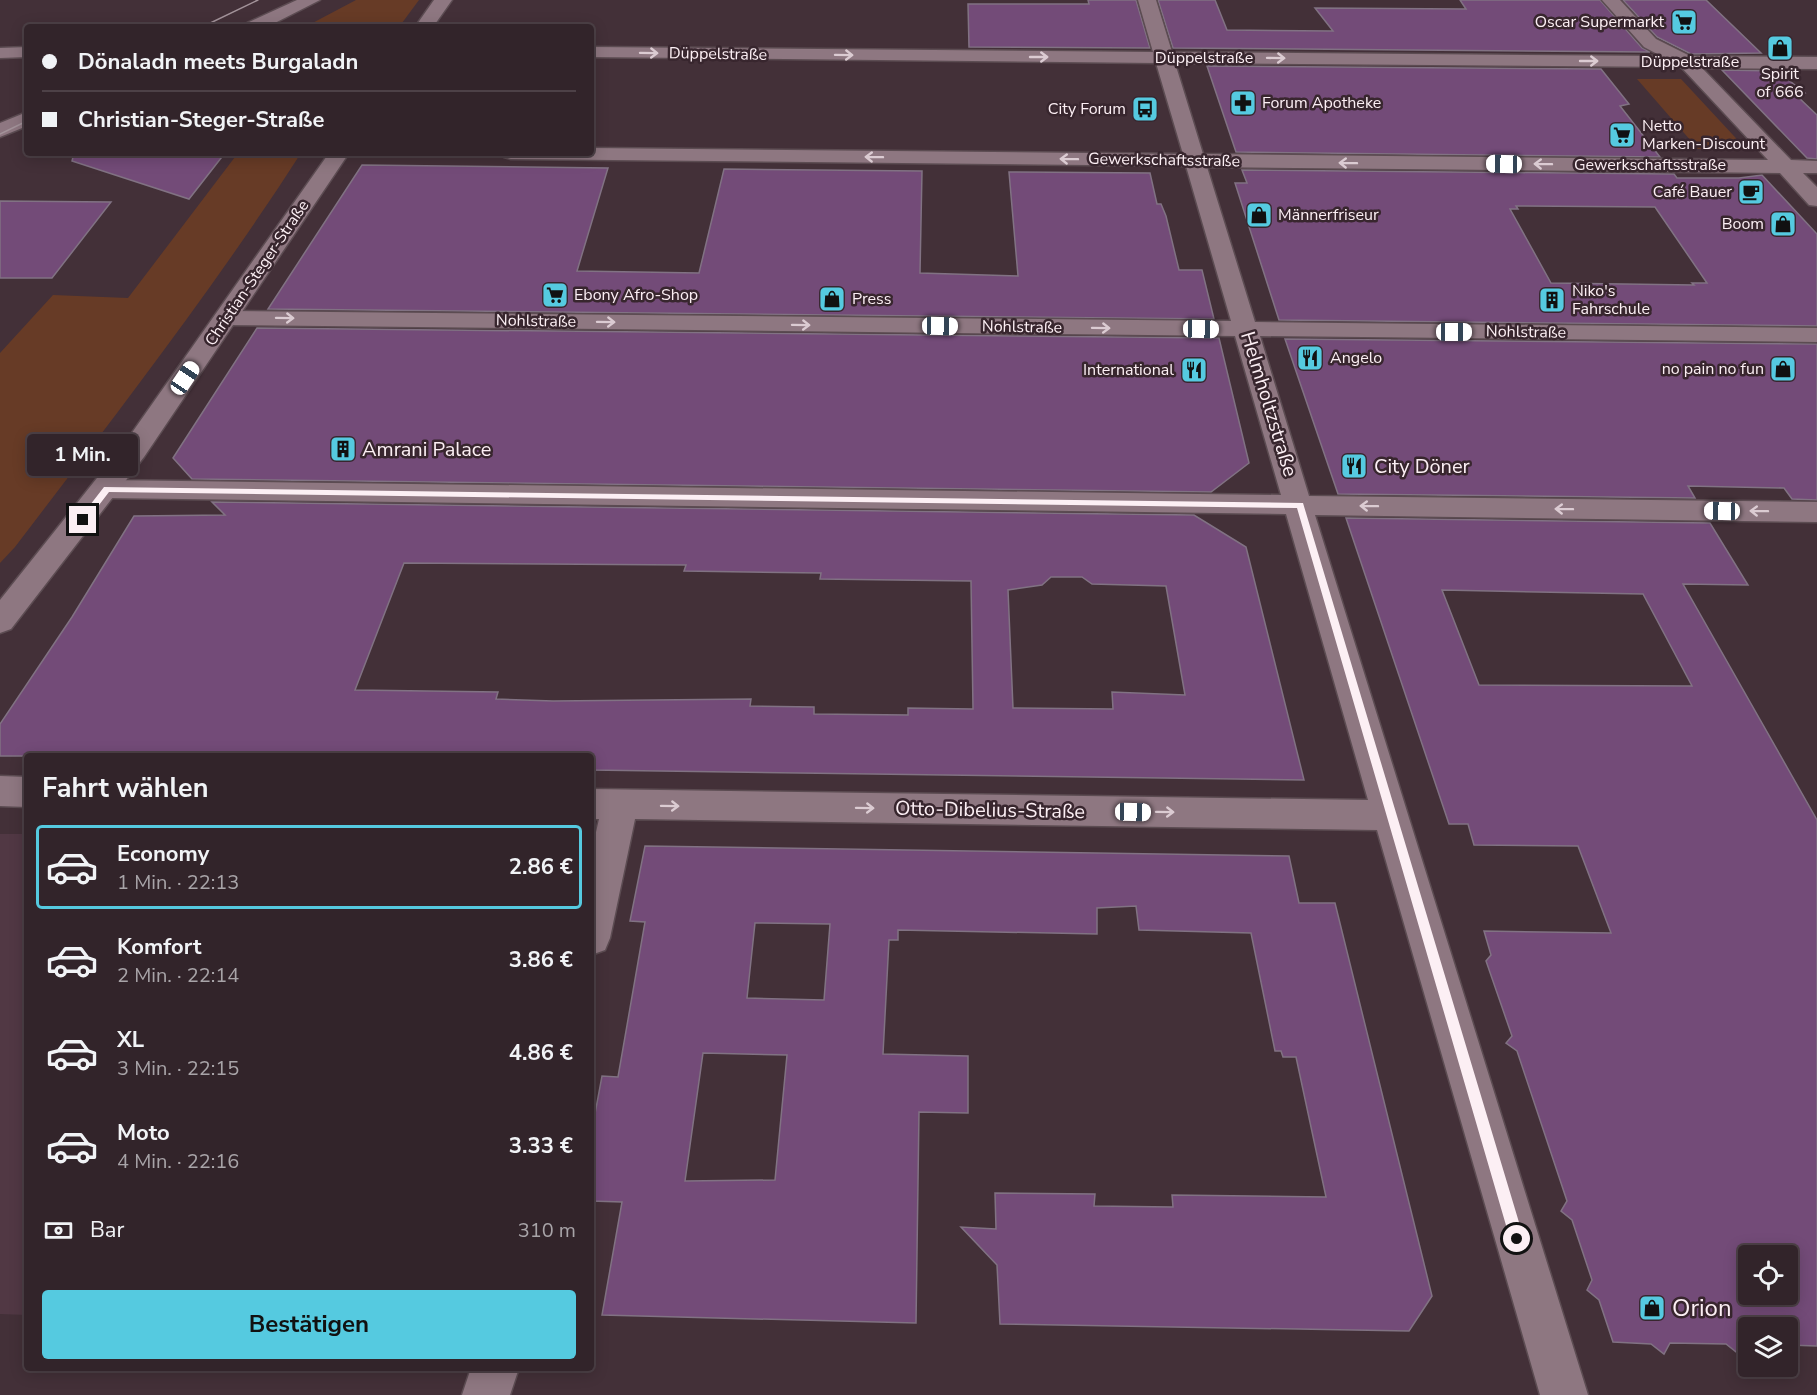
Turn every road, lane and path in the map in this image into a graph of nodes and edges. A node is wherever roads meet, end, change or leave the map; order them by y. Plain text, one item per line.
1 (311, 0) edge
2 (443, 0) edge
3 (1147, 0) edge
4 (1611, 0) edge
5 (259, 24) edge
6 (426, 24) edge
7 (24, 52) edge
8 (594, 52) edge
9 (0, 53) edge
10 (1164, 58) junction
11 (1685, 61) junction
12 (1817, 63) edge
13 (24, 119) edge
14 (0, 131) edge
15 (594, 154) edge
16 (337, 156) edge
17 (1195, 161) junction
18 (1785, 166) junction
19 (1817, 167) edge
20 (1817, 200) edge
21 (227, 318) junction
22 (1247, 330) junction
23 (1817, 335) edge
24 (106, 489) junction
25 (1300, 506) junction
26 (1817, 512) edge
27 (0, 621) edge
28 (0, 791) edge
29 (24, 792) edge
30 (606, 805) edge
31 (1390, 815) junction
32 (594, 911) edge
33 (494, 1371) edge
34 (486, 1395) edge
35 (1564, 1395) edge

1 - 5 street
2 - 6 street
3 - 10 street, Helmholtzstraße
4 - 11 street
7 - 9 street
8 -> 10 street, Düppelstraße
10 -> 11 street, Düppelstraße
10 - 17 street, Helmholtzstraße
11 - 12 street, Düppelstraße
11 - 18 street
13 - 14 street
17 -> 15 street, Gewerkschaftsstraße
16 - 21 street, Christian-Steger-Straße
18 -> 17 street, Gewerkschaftsstraße
17 - 22 street, Helmholtzstraße
18 - 19 street, Gewerkschaftsstraße
18 - 20 street
21 -> 22 street, Nohlstraße
21 - 24 street, Christian-Steger-Straße
22 - 23 street, Nohlstraße
22 - 25 street, Helmholtzstraße
24 - 25 street
24 - 27 street, Christian-Steger-Straße
26 -> 25 street
25 - 31 street, Helmholtzstraße
28 - 29 street
30 -> 31 street, Otto-Dibelius-Straße
30 - 32 street
31 - 35 street, Helmholtzstraße
33 - 34 street

